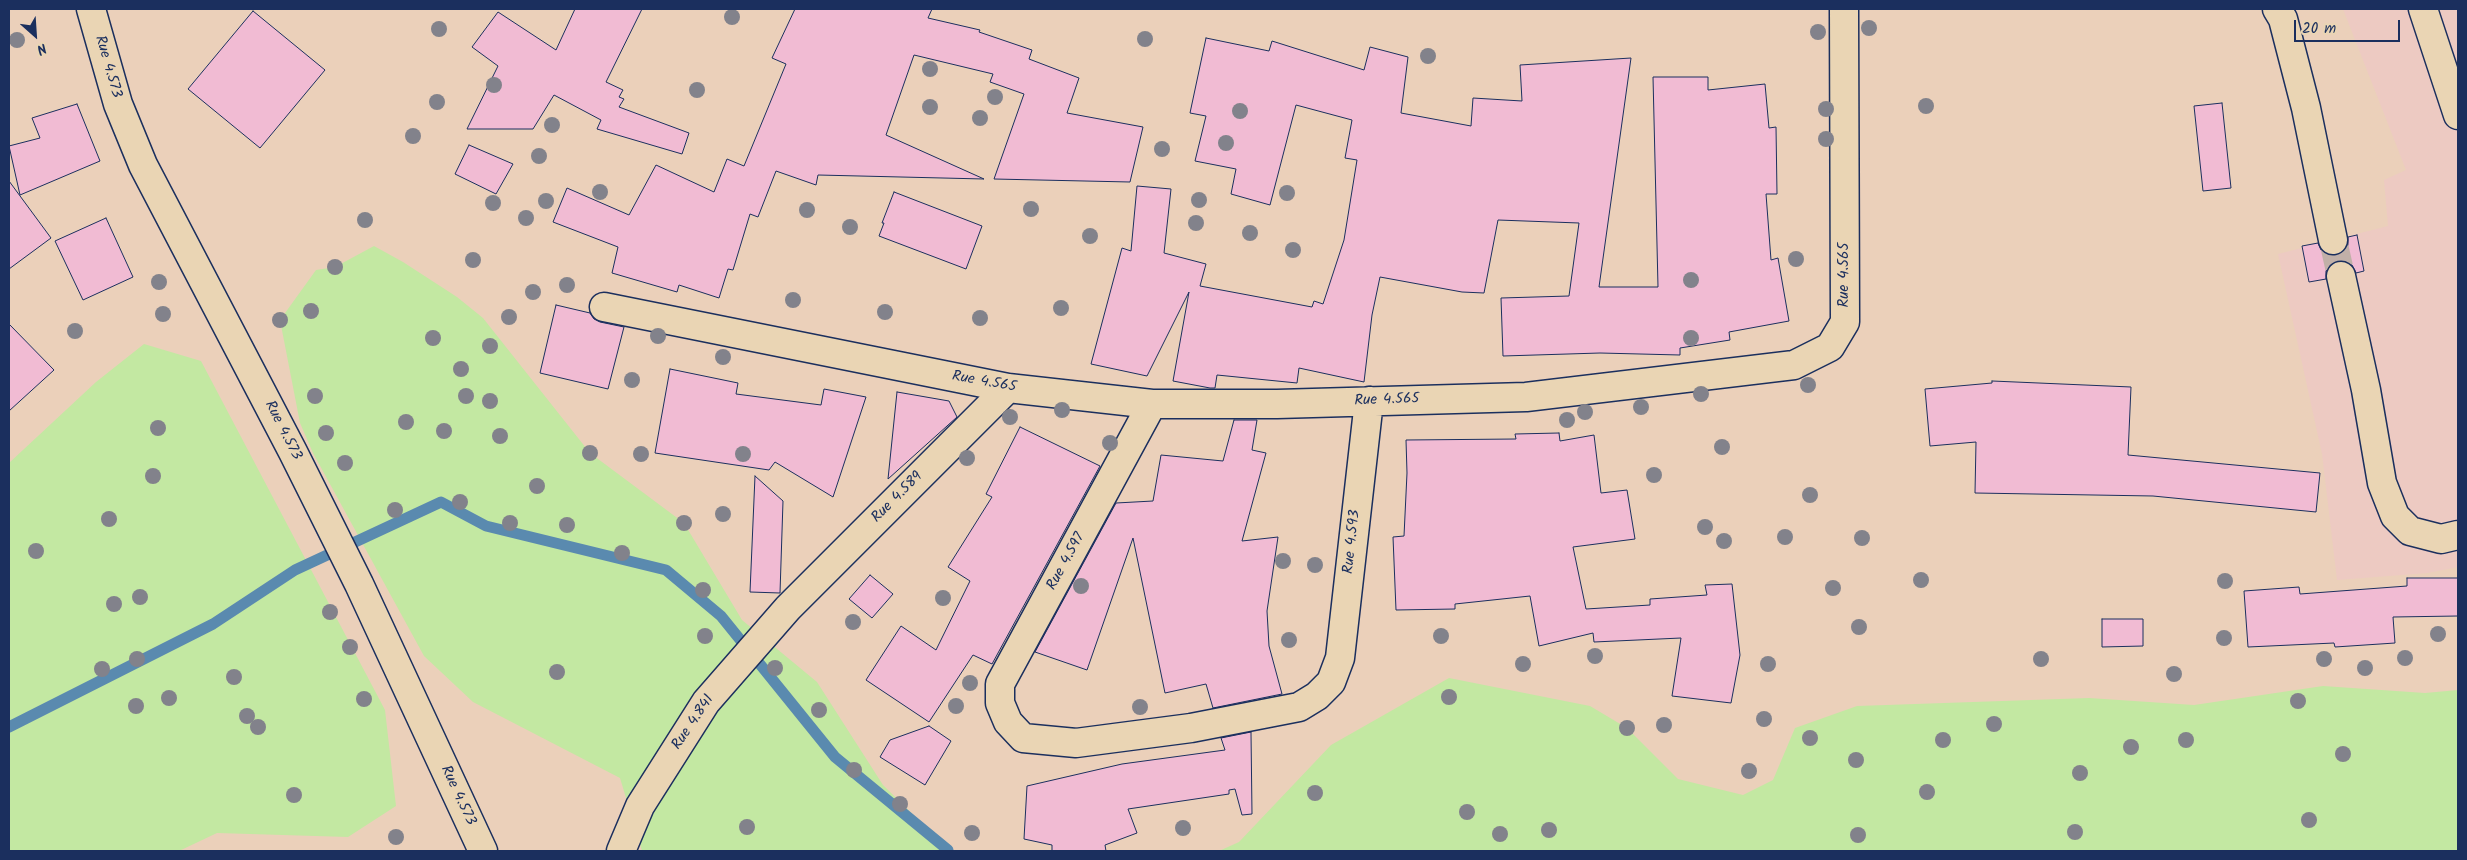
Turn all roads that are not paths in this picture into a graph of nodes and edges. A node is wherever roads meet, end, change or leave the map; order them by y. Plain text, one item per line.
1 (91, 9) edge
2 (1844, 9) edge
3 (2277, 9) edge
4 (2423, 9) edge
5 (2458, 115) edge
6 (2333, 240) tunnel mouth
7 (2341, 276) tunnel mouth
8 (604, 307) dead end
9 (1008, 388) junction
10 (1369, 402) junction
11 (1152, 404) junction
12 (2458, 535) edge
13 (788, 608) joint
14 (1008, 722) joint
15 (483, 851) edge
16 (621, 851) edge

1 - 15 street, Rue 4.573
2 - 10 street, Rue 4.565
3 - 6 street
4 - 5 street
7 - 12 street
8 - 9 street, Rue 4.565
9 - 11 street, Rue 4.565
9 - 13 street, Rue 4.589
10 - 11 street, Rue 4.565
10 - 14 street, Rue 4.593
11 - 14 street, Rue 4.597
13 - 16 street, Rue 4.841

